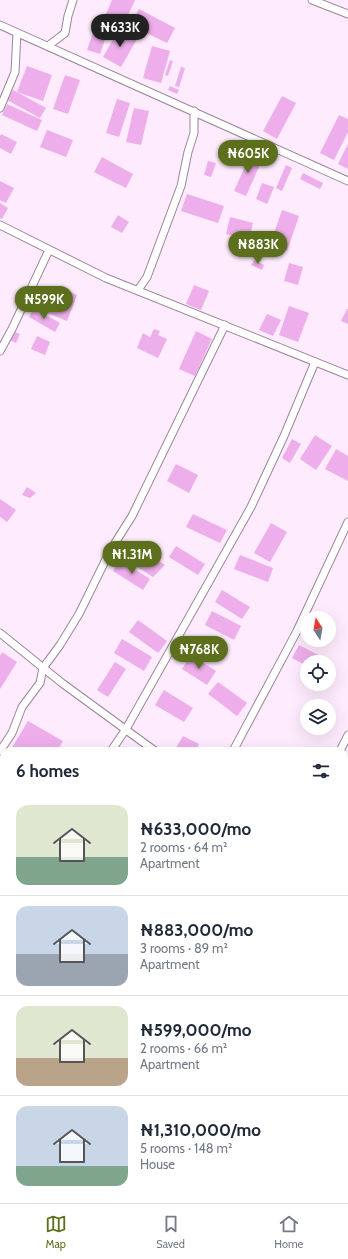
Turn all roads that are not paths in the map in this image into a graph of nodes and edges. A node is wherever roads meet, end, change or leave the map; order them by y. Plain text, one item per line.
1 (73, 0) edge
2 (312, 0) edge
3 (348, 14) edge
4 (0, 25) edge
5 (17, 33) junction
6 (48, 46) junction
7 (0, 108) edge
8 (194, 112) junction
9 (348, 181) edge
10 (0, 225) edge
11 (49, 250) junction
12 (138, 290) junction
13 (225, 325) junction
14 (0, 351) edge
15 (315, 362) junction
16 (348, 375) edge
17 (348, 522) edge
18 (0, 633) edge
19 (43, 668) junction
20 (126, 729) junction
21 (348, 735) edge
22 (3, 747) edge
23 (114, 747) edge
24 (150, 747) edge
25 (235, 747) edge
26 (342, 747) edge

1 - 6 street
2 - 3 street
4 - 5 street
5 - 6 street
5 - 7 street
6 - 8 street
8 - 9 street
8 - 12 street
10 - 11 street
11 - 12 street
11 - 14 street
12 - 13 street
13 - 15 street
13 - 19 street
15 - 16 street
15 - 20 street
17 - 25 street
18 - 19 street
19 - 20 street
19 - 22 street
20 - 23 street
20 - 24 street
21 - 26 street

